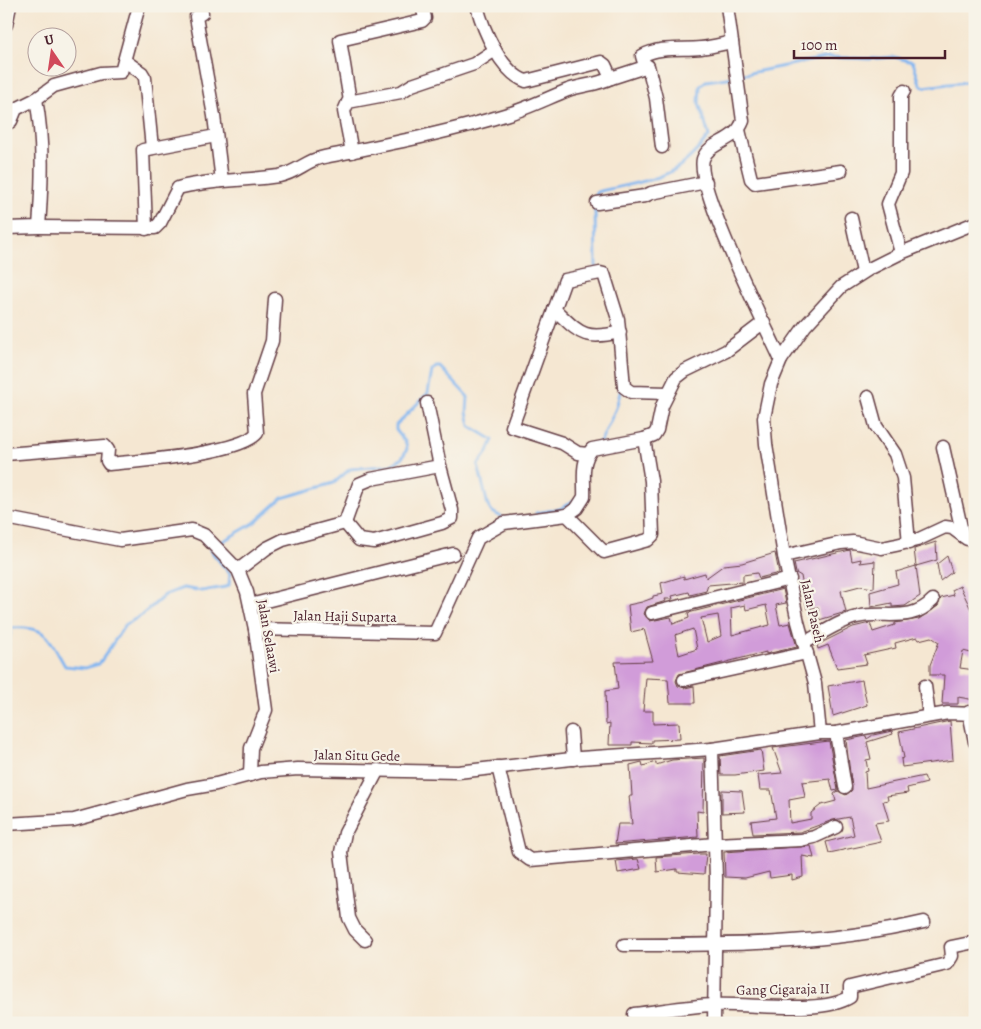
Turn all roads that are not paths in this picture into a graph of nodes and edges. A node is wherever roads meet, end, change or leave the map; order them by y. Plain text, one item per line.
1 (10, 6) edge
2 (139, 6) edge
3 (200, 6) edge
4 (422, 6) edge
5 (477, 6) edge
6 (728, 6) edge
7 (6, 24) edge
8 (732, 42) junction
9 (495, 50) junction
10 (125, 61) junction
11 (645, 66) junction
12 (611, 78) junction
13 (904, 91) dead end
14 (36, 99) junction
15 (350, 101) junction
16 (6, 124) edge
17 (739, 130) junction
18 (216, 136) junction
19 (152, 148) junction
20 (662, 148) dead end
21 (352, 152) junction
22 (841, 171) dead end
23 (222, 181) junction
24 (706, 182) junction
25 (597, 202) dead end
26 (851, 218) dead end
27 (975, 224) edge
28 (39, 227) junction
29 (6, 228) edge
30 (146, 229) junction
31 (901, 253) junction
32 (864, 272) junction
33 (275, 299) dead end
34 (554, 309) junction
35 (764, 322) junction
36 (617, 333) junction
37 (782, 360) junction
38 (668, 393) junction
39 (868, 397) dead end
40 (428, 403) dead end
41 (644, 439) junction
42 (943, 447) dead end
43 (6, 454) edge
44 (585, 454) junction
45 (440, 466) junction
46 (567, 515) junction
47 (6, 518) edge
48 (345, 523) junction
49 (969, 537) edge
50 (909, 543) junction
51 (454, 554) dead end
52 (784, 556) junction
53 (238, 570) junction
54 (790, 579) junction
55 (933, 600) dead end
56 (250, 605) junction
57 (652, 613) dead end
58 (255, 629) junction
59 (806, 648) junction
60 (684, 680) dead end
61 (925, 686) dead end
62 (972, 713) edge
63 (929, 716) junction
64 (571, 732) dead end
65 (820, 733) junction
66 (836, 733) junction
67 (975, 742) edge
68 (712, 749) junction
69 (572, 758) junction
70 (498, 767) junction
71 (378, 770) junction
72 (250, 775) junction
73 (845, 787) dead end
74 (6, 824) edge
75 (836, 827) dead end
76 (715, 844) junction
77 (924, 922) dead end
78 (365, 940) dead end
79 (975, 942) edge
80 (716, 945) junction
81 (624, 946) dead end
82 (714, 1004) junction
83 (634, 1014) dead end
84 (714, 1023) edge

1 - 7 street
2 - 10 street
3 - 18 street
4 - 15 street
5 - 9 street
6 - 8 street
8 - 11 street
8 - 17 street
9 - 12 street
9 - 15 street
10 - 14 street
10 - 19 street
11 - 12 street
11 - 20 street
12 - 21 street
13 - 31 street
14 - 16 street
14 - 28 street
15 - 21 street
17 - 22 street
17 - 24 street
18 - 19 street
18 - 23 street
19 - 30 street
21 - 23 street
23 - 30 street
24 - 25 street
24 - 35 street
26 - 32 street
27 - 31 street, Jalan Paseh
28 - 29 street
28 - 30 street
31 - 32 street, Jalan Paseh
32 - 37 street, Jalan Paseh
33 - 43 street
34 - 36 street
34 - 36 street
34 - 44 street
35 - 37 street
35 - 38 street
36 - 38 street
37 - 52 street, Jalan Paseh
38 - 41 street
39 - 50 street
40 - 45 street
41 - 44 street
41 - 46 street
42 - 49 street
44 - 46 street
45 - 48 street
45 - 48 street
46 - 58 street, Jalan Haji Suparta
47 - 53 street, Jalan Selaawi
48 - 53 street
49 - 50 street
50 - 52 street
51 - 56 street
52 - 54 street, Jalan Paseh
53 - 56 street, Jalan Selaawi
54 - 57 street
54 - 59 street, Jalan Paseh
55 - 59 street
56 - 58 street, Jalan Selaawi
58 - 72 street, Jalan Selaawi
59 - 60 street
59 - 65 street, Jalan Paseh
61 - 63 street
62 - 63 street
62 - 67 street
63 - 66 street
64 - 69 street
65 - 66 street
65 - 68 street
66 - 73 street
68 - 69 street, Jalan Situ Gede
68 - 76 street
69 - 70 street, Jalan Situ Gede
70 - 71 street, Jalan Situ Gede
70 - 76 street
71 - 72 street, Jalan Situ Gede
71 - 78 street
72 - 74 street, Jalan Situ Gede
75 - 76 street
76 - 80 street
77 - 80 street
79 - 82 street, Gang Cigaraja II
80 - 81 street
80 - 82 street
82 - 83 street
82 - 84 street

